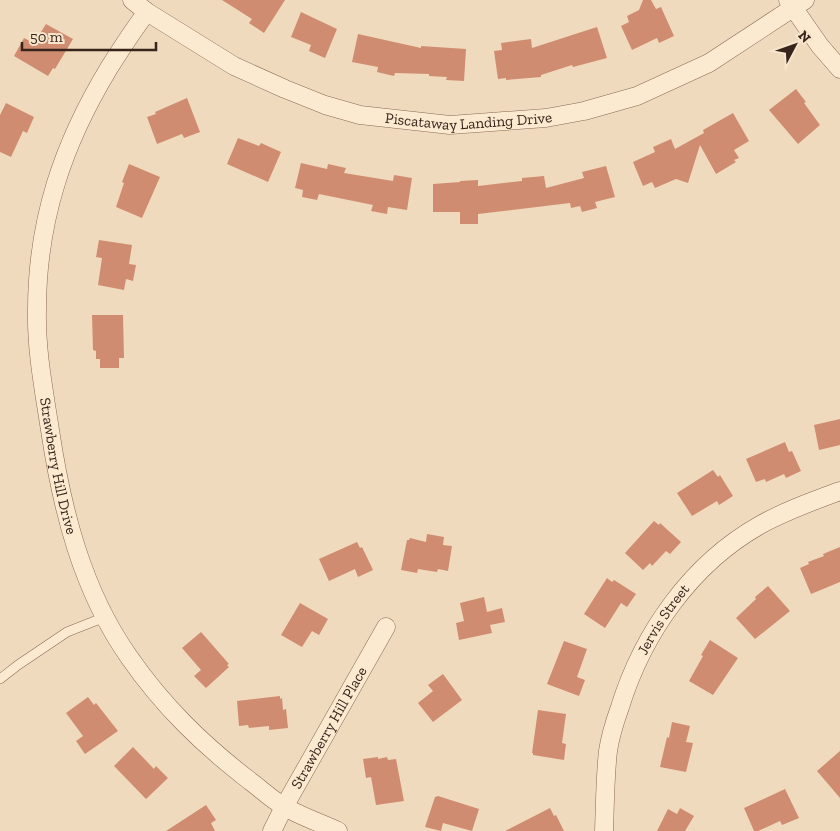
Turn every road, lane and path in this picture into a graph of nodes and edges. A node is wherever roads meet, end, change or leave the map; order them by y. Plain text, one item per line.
1 (132, 0) edge
2 (795, 3) edge
3 (147, 12) junction
4 (840, 69) edge
5 (840, 491) edge
6 (105, 618) junction
7 (386, 627) dead end
8 (0, 679) edge
9 (284, 807) junction
10 (272, 831) edge
11 (338, 831) edge
12 (604, 831) edge

1 - 3 street, Piscataway Landing Drive
2 - 3 street, Piscataway Landing Drive
2 - 4 street
3 - 6 street, Strawberry Hill Drive
5 - 12 street, Jervis Street
6 - 8 lane
6 - 9 street, Strawberry Hill Drive
7 - 9 street, Strawberry Hill Place
9 - 10 street, Strawberry Hill Place
9 - 11 street, Strawberry Hill Drive

